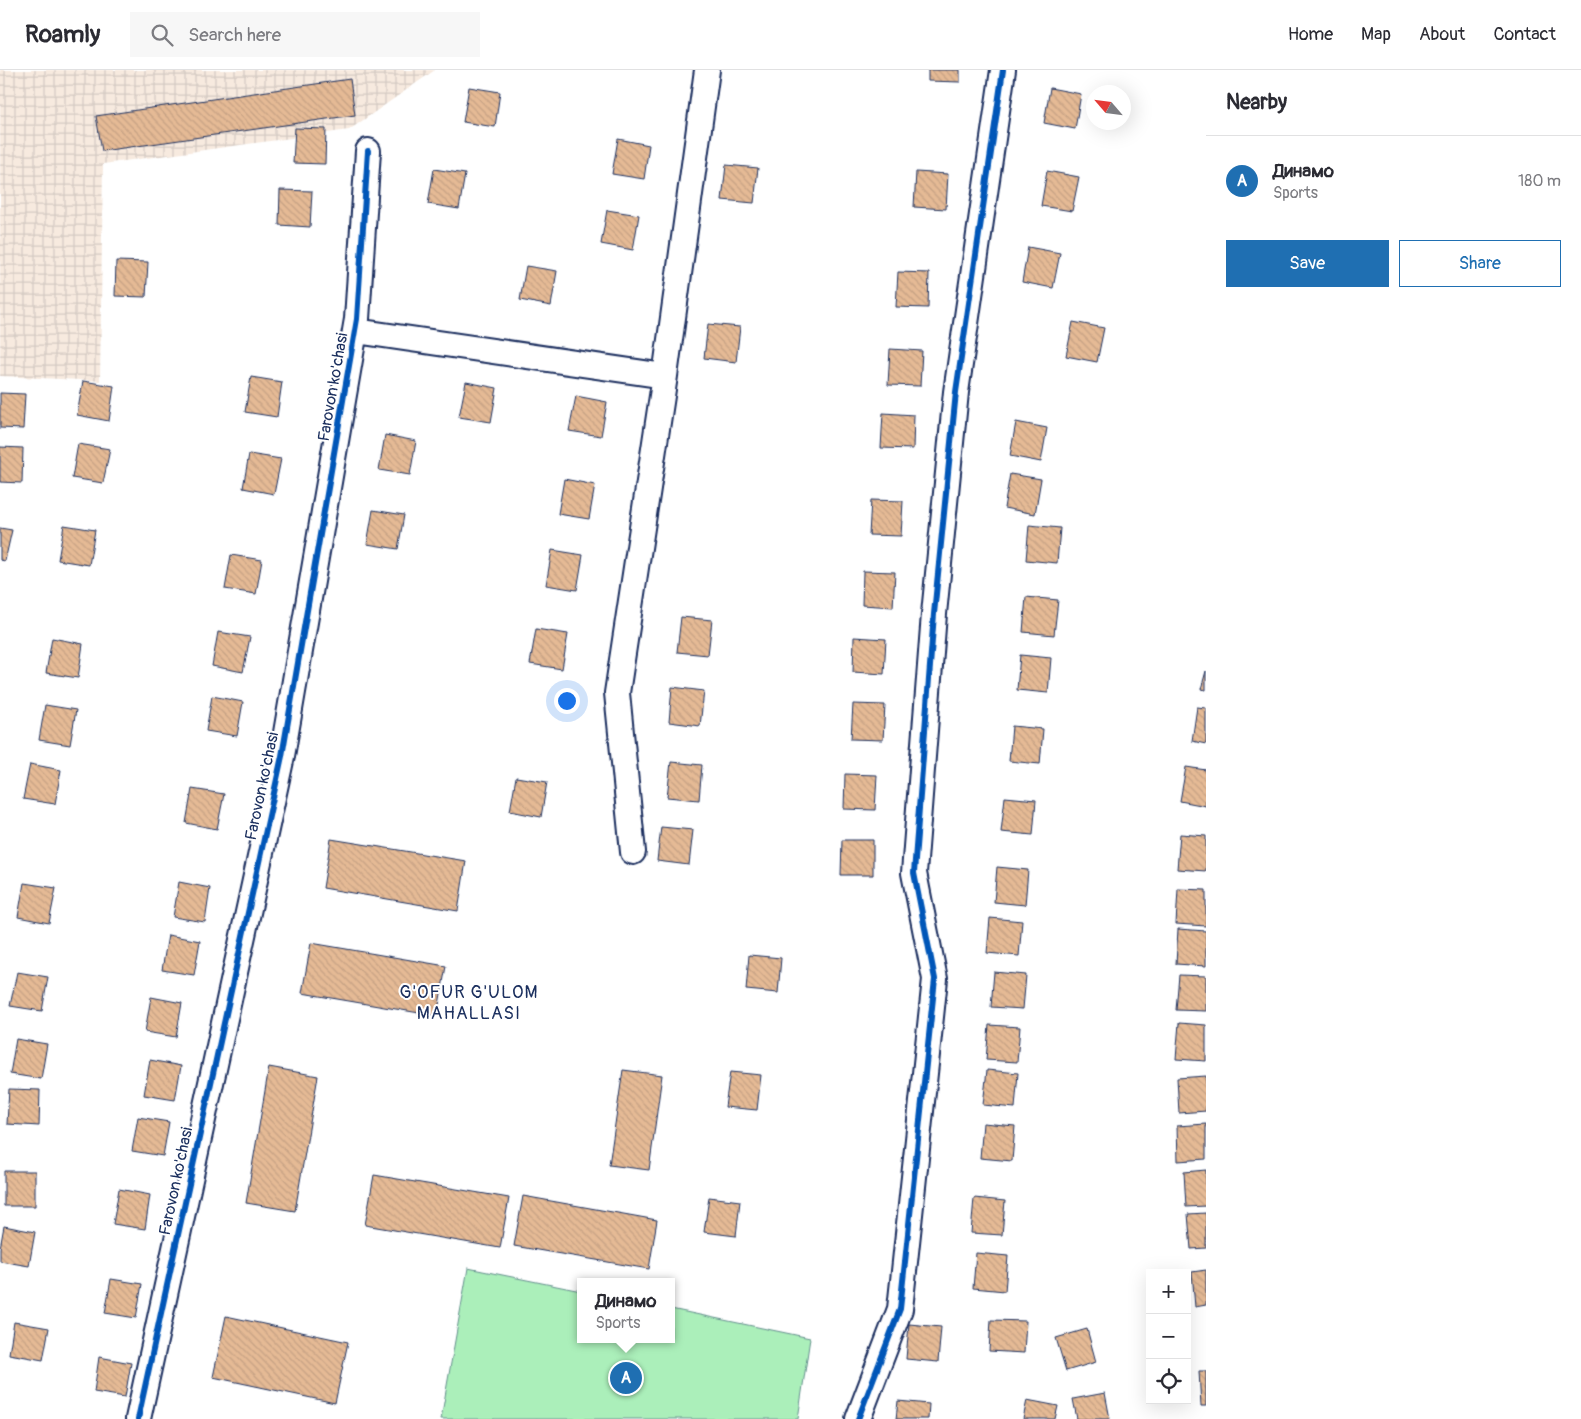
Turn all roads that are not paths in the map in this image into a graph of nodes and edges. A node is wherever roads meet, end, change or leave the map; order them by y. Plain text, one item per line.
1 (707, 70) edge
2 (1004, 70) edge
3 (368, 151) dead end
4 (356, 331) junction
5 (665, 376) junction
6 (632, 852) dead end
7 (138, 1419) edge
8 (858, 1419) edge

1 - 5 street
2 - 8 street
3 - 4 street, Farovon ko'chasi
4 - 5 street
4 - 7 street, Farovon ko'chasi
5 - 6 street

